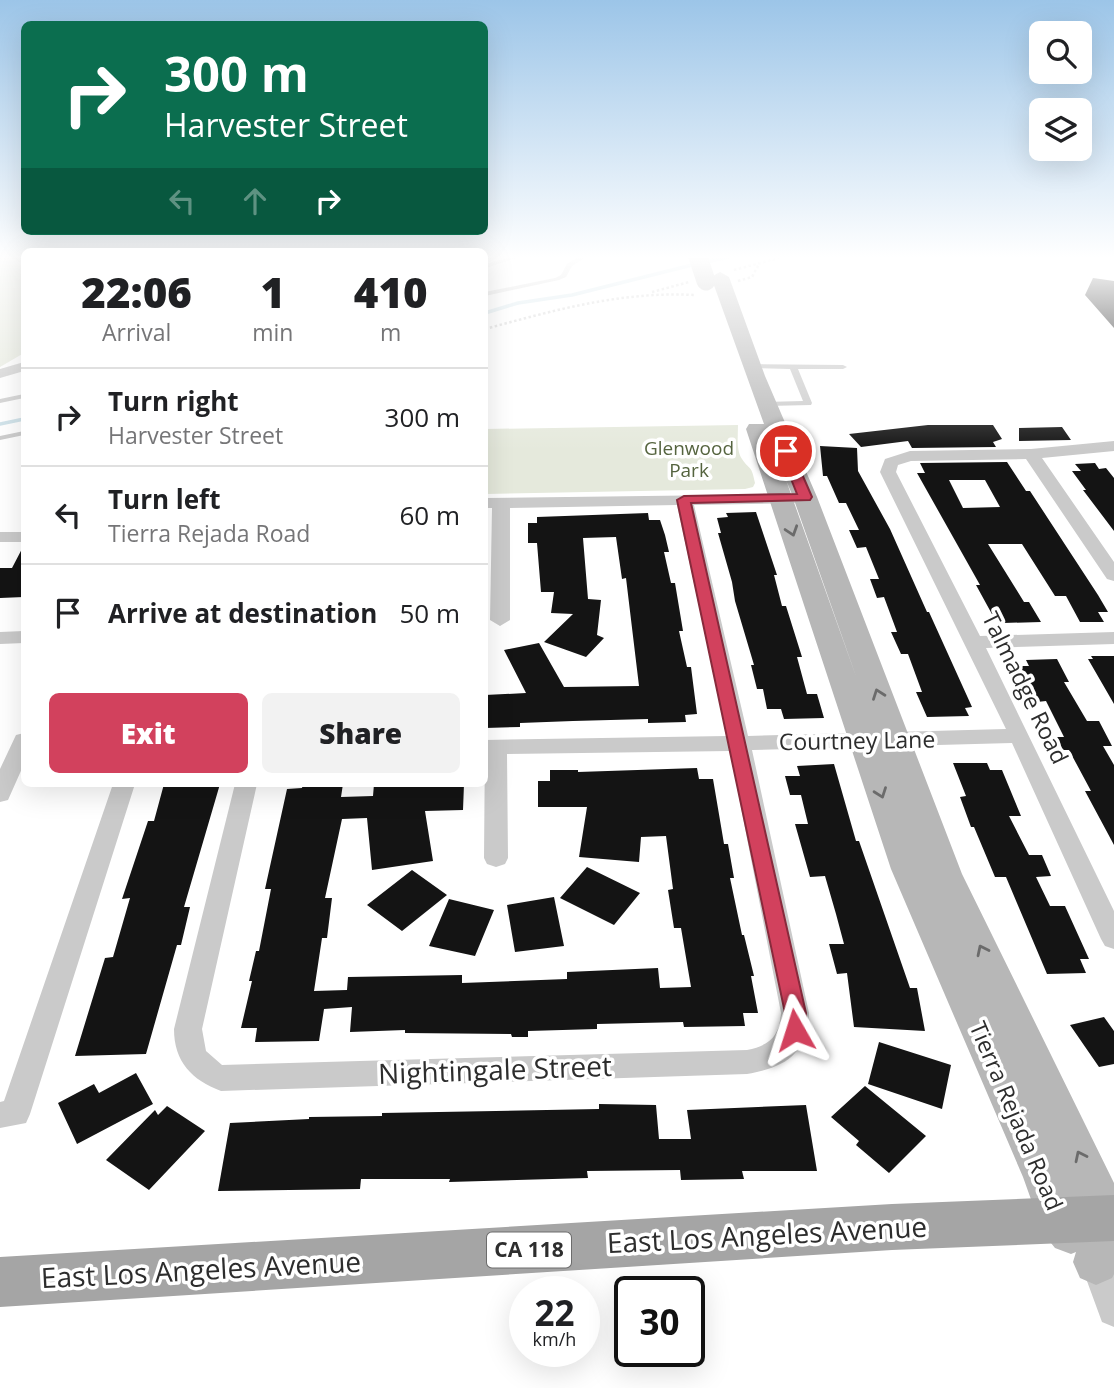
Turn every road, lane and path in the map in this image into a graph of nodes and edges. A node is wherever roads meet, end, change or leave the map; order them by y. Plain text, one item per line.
1 (512, 322) edge
2 (729, 322) edge
3 (733, 322) edge
4 (488, 328) edge
5 (752, 366) junction
6 (793, 366) junction
7 (21, 367) edge
8 (843, 367) dead end
9 (0, 374) edge
10 (21, 397) edge
11 (0, 401) edge
12 (767, 404) junction
13 (21, 434) edge
14 (0, 438) edge
15 (1114, 446) edge
16 (1031, 454) junction
17 (793, 498) junction
18 (684, 500) junction
19 (493, 503) edge
20 (0, 537) edge
21 (21, 537) edge
22 (1114, 575) edge
23 (500, 620) dead end
24 (21, 637) edge
25 (0, 638) edge
26 (1114, 638) edge
27 (973, 642) junction
28 (1020, 736) junction
29 (862, 741) junction
30 (895, 741) junction
31 (739, 743) junction
32 (21, 747) edge
33 (490, 747) edge
34 (123, 787) edge
35 (245, 787) edge
36 (0, 794) edge
37 (496, 858) dead end
38 (1114, 939) edge
39 (0, 1115) edge
40 (1059, 1218) junction
41 (1106, 1232) edge
42 (0, 1282) edge
43 (1114, 1310) edge

1 - 4 path
2 - 17 main road, Tierra Rejada Road
3 - 5 main road, Tierra Rejada Road
5 - 6 lane
5 - 12 main road, Tierra Rejada Road
6 - 8 lane
6 - 12 lane
7 - 9 street
10 - 11 lane
12 - 17 main road, Tierra Rejada Road
13 - 14 lane
15 - 16 street
16 - 22 street
16 - 27 street, Talmadge Road
17 - 18 street
17 -> 29 main road, Tierra Rejada Road
30 -> 17 main road, Tierra Rejada Road
18 - 19 street
18 - 31 street
19 - 23 street
20 - 21 street
24 - 25 street
26 - 27 street
27 - 28 street, Talmadge Road
28 - 30 street, Courtney Lane
28 - 38 street, Talmadge Road
29 - 30 street, Courtney Lane
29 - 31 street, Courtney Lane
29 -> 40 main road, Tierra Rejada Road
41 -> 30 main road, Tierra Rejada Road
31 - 33 street, Courtney Lane
31 - 35 street, Nightingale Street
32 - 36 street
33 - 37 street
34 - 39 street
40 - 41 main road, East Los Angeles Avenue / CA 118
40 - 42 main road, East Los Angeles Avenue / CA 118
41 - 43 street

